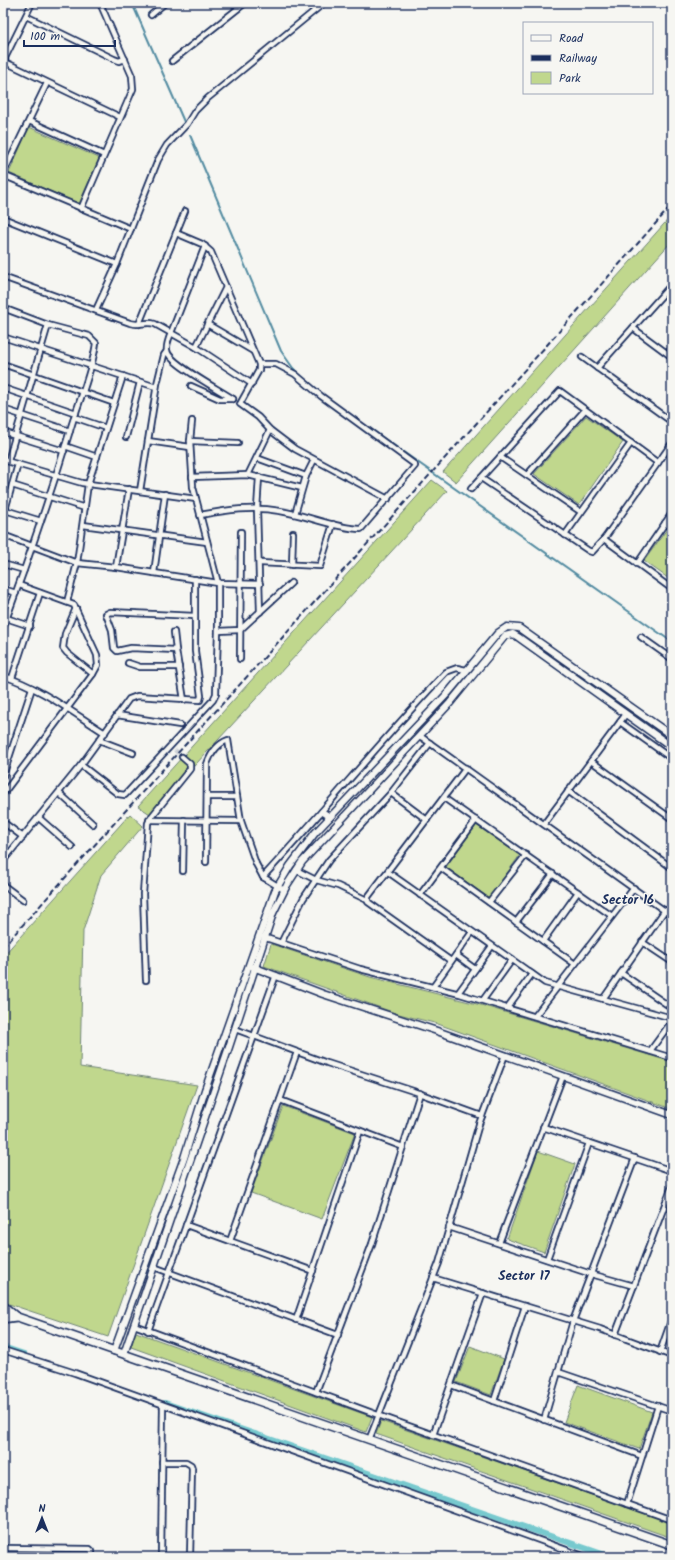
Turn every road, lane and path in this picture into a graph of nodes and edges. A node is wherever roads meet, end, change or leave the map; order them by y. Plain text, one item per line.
1 (32, 3) edge
2 (100, 3) edge
3 (165, 3) edge
4 (245, 3) edge
5 (308, 3) edge
6 (324, 3) edge
7 (315, 10) junction
8 (151, 15) dead end
9 (26, 16) junction
10 (125, 59) junction
11 (172, 61) dead end
12 (3, 62) edge
13 (47, 82) junction
14 (120, 117) junction
15 (29, 120) junction
16 (104, 155) junction
17 (3, 175) edge
18 (81, 209) junction
19 (185, 211) dead end
20 (3, 218) edge
21 (131, 229) junction
22 (176, 233) junction
23 (205, 246) junction
24 (117, 264) junction
25 (3, 277) edge
26 (672, 284) edge
27 (226, 287) junction
28 (3, 308) edge
29 (96, 310) junction
30 (139, 324) junction
31 (207, 324) junction
32 (48, 325) junction
33 (633, 328) junction
34 (171, 333) junction
35 (3, 337) edge
36 (196, 347) junction
37 (41, 350) junction
38 (167, 351) junction
39 (253, 352) junction
40 (582, 356) dead end
41 (672, 357) edge
42 (3, 364) edge
43 (259, 364) junction
44 (90, 365) junction
45 (597, 368) junction
46 (33, 375) junction
47 (123, 376) junction
48 (140, 382) junction
49 (252, 384) junction
50 (191, 386) dead end
51 (3, 388) edge
52 (156, 388) junction
53 (82, 392) junction
54 (27, 397) junction
55 (114, 403) junction
56 (3, 409) edge
57 (585, 410) junction
58 (75, 415) junction
59 (21, 416) junction
60 (192, 421) dead end
61 (672, 422) edge
62 (106, 428) junction
63 (270, 430) junction
64 (3, 432) edge
65 (70, 432) junction
66 (15, 436) junction
67 (126, 437) dead end
68 (148, 441) junction
69 (190, 441) junction
70 (238, 443) dead end
71 (631, 443) junction
72 (672, 443) edge
73 (190, 447) junction
74 (65, 449) junction
75 (97, 457) junction
76 (500, 457) junction
77 (257, 458) junction
78 (5, 460) edge
79 (314, 460) junction
80 (658, 463) junction
81 (18, 464) junction
82 (248, 475) junction
83 (527, 475) junction
84 (56, 476) junction
85 (306, 476) junction
86 (192, 477) junction
87 (258, 477) junction
88 (481, 478) junction
89 (88, 484) junction
90 (12, 486) junction
91 (302, 488) junction
92 (129, 489) junction
93 (471, 489) dead end
94 (140, 491) junction
95 (165, 494) junction
96 (49, 498) junction
97 (196, 499) junction
98 (388, 499) junction
99 (85, 508) junction
100 (257, 508) junction
101 (5, 510) junction
102 (581, 512) junction
103 (672, 513) edge
104 (295, 514) junction
105 (200, 515) junction
106 (3, 517) edge
107 (41, 521) junction
108 (665, 523) junction
109 (333, 524) junction
110 (83, 525) junction
111 (672, 528) edge
112 (122, 531) junction
113 (241, 532) dead end
114 (293, 533) dead end
115 (3, 535) edge
116 (565, 535) junction
117 (160, 536) junction
118 (604, 539) junction
119 (207, 542) junction
120 (32, 547) junction
121 (3, 564) edge
122 (77, 564) junction
123 (260, 564) junction
124 (637, 564) junction
125 (292, 565) junction
126 (116, 567) junction
127 (24, 570) junction
128 (154, 573) junction
129 (195, 579) junction
130 (218, 583) junction
131 (240, 583) junction
132 (291, 583) dead end
133 (260, 584) junction
134 (19, 585) junction
135 (3, 589) edge
136 (672, 589) edge
137 (16, 593) junction
138 (40, 593) junction
139 (67, 602) junction
140 (76, 608) junction
141 (260, 612) junction
142 (195, 616) junction
143 (5, 618) edge
144 (30, 626) junction
145 (507, 627) junction
146 (3, 628) edge
147 (218, 630) junction
148 (240, 630) junction
149 (174, 632) dead end
150 (509, 635) junction
151 (642, 637) dead end
152 (176, 650) junction
153 (240, 659) dead end
154 (672, 659) edge
155 (128, 663) dead end
156 (179, 667) junction
157 (466, 670) junction
158 (93, 674) junction
159 (3, 676) edge
160 (12, 678) junction
161 (32, 688) junction
162 (184, 700) junction
163 (66, 708) junction
164 (626, 714) junction
165 (117, 715) junction
166 (620, 722) junction
167 (180, 725) dead end
168 (105, 733) junction
169 (420, 736) junction
170 (672, 736) edge
171 (99, 740) junction
172 (430, 743) junction
173 (672, 747) edge
174 (133, 753) dead end
175 (182, 757) tunnel mouth
176 (672, 759) edge
177 (591, 761) junction
178 (81, 765) junction
179 (466, 768) junction
180 (3, 776) edge
181 (568, 792) junction
182 (59, 793) junction
183 (391, 793) junction
184 (3, 794) edge
185 (207, 796) junction
186 (237, 797) junction
187 (444, 798) junction
188 (322, 812) junction
189 (330, 817) junction
190 (39, 818) junction
191 (672, 819) edge
192 (149, 820) junction
193 (184, 820) junction
194 (427, 820) junction
195 (476, 820) junction
196 (207, 821) junction
197 (241, 821) junction
198 (3, 822) edge
199 (93, 824) dead end
200 (544, 824) junction
201 (23, 837) junction
202 (72, 847) dead end
203 (526, 855) junction
204 (3, 861) edge
205 (206, 862) dead end
206 (441, 868) junction
207 (672, 868) edge
208 (296, 870) junction
209 (183, 871) dead end
210 (388, 872) junction
211 (553, 874) junction
212 (263, 877) junction
213 (316, 880) junction
214 (3, 885) edge
215 (278, 886) junction
216 (634, 888) junction
217 (284, 890) junction
218 (578, 892) junction
219 (420, 895) junction
220 (23, 900) dead end
221 (367, 900) junction
222 (489, 902) junction
223 (665, 910) junction
224 (612, 916) junction
225 (672, 916) edge
226 (516, 922) junction
227 (472, 932) junction
228 (262, 936) junction
229 (542, 941) junction
230 (642, 942) junction
231 (281, 943) junction
232 (492, 946) junction
233 (456, 955) junction
234 (512, 960) junction
235 (451, 961) junction
236 (672, 962) edge
237 (575, 964) junction
238 (249, 965) junction
239 (255, 968) junction
240 (475, 969) junction
241 (621, 973) junction
242 (532, 974) junction
243 (276, 975) junction
244 (146, 980) dead end
245 (557, 986) junction
246 (433, 987) junction
247 (458, 993) junction
248 (603, 999) junction
249 (483, 1000) junction
250 (507, 1008) junction
251 (672, 1008) edge
252 (535, 1016) junction
253 (672, 1018) edge
254 (672, 1021) edge
255 (235, 1029) junction
256 (254, 1036) junction
257 (650, 1051) junction
258 (297, 1052) junction
259 (505, 1055) junction
260 (672, 1058) edge
261 (563, 1076) junction
262 (420, 1094) junction
263 (280, 1100) junction
264 (672, 1115) edge
265 (482, 1116) junction
266 (543, 1127) junction
267 (360, 1131) junction
268 (589, 1143) junction
269 (403, 1147) junction
270 (635, 1158) junction
271 (672, 1171) edge
272 (672, 1186) edge
273 (186, 1225) junction
274 (449, 1227) junction
275 (230, 1241) junction
276 (499, 1244) junction
277 (546, 1259) junction
278 (154, 1267) junction
279 (312, 1271) junction
280 (169, 1273) junction
281 (591, 1274) junction
282 (433, 1278) junction
283 (634, 1286) junction
284 (483, 1294) junction
285 (3, 1304) edge
286 (525, 1306) junction
287 (3, 1312) edge
288 (20, 1318) junction
289 (672, 1318) edge
290 (3, 1320) edge
291 (296, 1320) junction
292 (573, 1321) junction
293 (134, 1325) junction
294 (148, 1331) junction
295 (338, 1335) junction
296 (615, 1335) junction
297 (3, 1350) edge
298 (114, 1351) junction
299 (660, 1352) junction
300 (124, 1354) junction
301 (672, 1356) edge
302 (558, 1372) junction
303 (451, 1385) junction
304 (316, 1392) junction
305 (494, 1401) junction
306 (163, 1404) junction
307 (658, 1406) junction
308 (672, 1411) edge
309 (378, 1415) junction
310 (544, 1420) junction
311 (433, 1435) junction
312 (369, 1440) junction
313 (642, 1456) junction
314 (162, 1462) junction
315 (627, 1504) junction
316 (672, 1520) edge
317 (672, 1545) edge
318 (3, 1548) edge
319 (92, 1557) edge
320 (161, 1557) edge
321 (190, 1557) edge
322 (586, 1557) edge

1 - 9 street
2 - 10 street
3 - 8 street
4 - 11 street
5 - 7 street
6 - 7 street
7 - 21 street
9 - 10 street
9 - 12 street
10 - 14 street
12 - 13 street
13 - 14 street
13 - 15 street
14 - 16 street
15 - 16 street
15 - 17 street
16 - 18 street
17 - 18 street
18 - 21 street
19 - 22 street
20 - 24 street
21 - 24 street
22 - 23 street
22 - 30 street
23 - 27 street
23 - 34 street
24 - 29 street
25 - 29 street
26 - 33 street
27 - 31 street
27 - 39 street
28 - 32 street
29 - 30 street
30 - 34 street
31 - 36 street
31 - 39 street
32 - 37 street
32 - 44 street
33 - 41 street
33 - 45 street
34 - 36 street
34 - 38 street
35 - 37 street
36 - 49 street
37 - 44 street
37 - 46 street
38 - 50 street
38 - 52 street
39 - 43 street
40 - 45 street
42 - 46 street
43 - 49 street
43 - 98 street
44 - 47 street
44 - 53 street
45 - 61 street
46 - 53 street
46 - 54 street
47 - 48 street
47 - 55 street
48 - 52 street
48 - 67 street
49 - 63 street
51 - 54 street
52 - 68 street
53 - 55 street
53 - 58 street
54 - 58 street
54 - 59 street
55 - 62 street
56 - 59 street
57 - 71 street
57 - 76 street
57 - 83 street
58 - 62 street
58 - 65 street
59 - 65 street
59 - 66 street
60 - 69 street
62 - 75 street
63 - 77 street
63 - 79 street
64 - 66 street
65 - 74 street
66 - 74 street
66 - 78 street
68 - 73 street
68 - 94 street
69 - 70 street
69 - 73 street
71 - 80 street
71 - 102 street
72 - 80 street
73 - 86 street
74 - 75 street
74 - 84 street
75 - 89 street
76 - 83 street
76 - 88 street
77 - 82 street
77 - 85 street
78 - 81 street
79 - 85 street
79 - 98 street
80 - 118 street
81 - 84 street
81 - 90 street
82 - 86 street
82 - 87 street
83 - 102 street
84 - 89 street
84 - 96 street
85 - 91 street
86 - 97 street
87 - 91 street
87 - 100 street
88 - 93 street
88 - 116 street
89 - 92 street
89 - 99 street
90 - 96 street
90 - 101 street
91 - 104 street
92 - 94 street
92 - 112 street
94 - 95 street
95 - 97 street
95 - 117 street
96 - 99 street
96 - 107 street
97 - 105 street
98 - 109 street
99 - 110 street
100 - 104 street
100 - 105 street
100 - 123 street
101 - 106 street
101 - 107 street
102 - 116 street
103 - 108 street
104 - 109 street
105 - 119 street
107 - 120 street
108 - 111 street
108 - 124 street
109 - 125 street
110 - 112 street
110 - 122 street
112 - 117 street
112 - 126 street
113 - 131 street
114 - 125 street
115 - 120 street
116 - 118 street
117 - 119 street
117 - 128 street
118 - 124 street
119 - 130 street
120 - 122 street
120 - 127 street
121 - 127 street
122 - 126 street
122 - 139 street
123 - 125 street
123 - 133 street
124 - 136 street
126 - 128 street
127 - 134 street
128 - 129 street
129 - 130 street
129 - 142 street
130 - 131 street
130 - 147 street
131 - 133 street
131 - 148 street
132 - 141 street
133 - 141 street
134 - 137 street
134 - 138 street
135 - 137 street
137 - 143 street
138 - 139 street
138 - 144 street
139 - 140 street
140 - 158 street
140 - 158 street
141 - 148 street
142 - 152 street
142 - 162 street
143 - 144 street
143 - 146 street
144 - 160 street
145 - 150 street
145 - 157 street
145 - 170 street
147 - 148 street
147 - 178 street
148 - 153 street
149 - 152 street
150 - 164 street
150 - 169 street
151 - 154 street
152 - 156 street
155 - 156 street
156 - 162 street
157 - 188 street
157 - 189 street
158 - 163 street
159 - 160 street
160 - 161 street
161 - 163 street
161 - 180 street
162 - 165 street
163 - 168 street
163 - 184 street
164 - 166 street
164 - 173 street
165 - 167 street
165 - 168 street
166 - 176 street
166 - 177 street
168 - 171 street
169 - 172 street
169 - 208 street
171 - 174 street
171 - 178 street
172 - 179 street
172 - 183 street
175 - 192 street
177 - 181 street
177 - 191 street
178 - 182 street
179 - 187 street
179 - 200 street
181 - 200 street
181 - 207 street
182 - 190 street
182 - 199 street
183 - 194 street
183 - 213 street
185 - 186 street
185 - 186 street
185 - 196 street
186 - 197 street
187 - 194 street
187 - 195 street
188 - 189 street
188 - 212 street
189 - 215 street
190 - 201 street
190 - 202 street
192 - 193 street
192 - 244 street
193 - 196 street
193 - 209 street
194 - 210 street
195 - 203 street
195 - 206 street
196 - 197 street
196 - 205 street
197 - 212 street
198 - 201 street
200 - 216 street
201 - 204 street
203 - 211 street
203 - 222 street
206 - 219 street
206 - 222 street
208 - 213 street
208 - 217 street
210 - 219 street
210 - 221 street
211 - 218 street
211 - 226 street
212 - 215 street
213 - 221 street
213 - 231 street
214 - 220 street
215 - 217 street
215 - 228 street
216 - 223 street
216 - 224 street
217 - 228 street
218 - 224 street
218 - 229 street
219 - 227 street
221 - 235 street
222 - 226 street
223 - 225 street
223 - 230 street
224 - 237 street
226 - 229 street
227 - 232 street
227 - 233 street
228 - 231 street
228 - 238 street
228 - 239 street
229 - 237 street
230 - 236 street
230 - 241 street
231 - 246 street
232 - 234 street
232 - 240 street
233 - 235 street
233 - 240 street
234 - 242 street
234 - 249 street
235 - 246 street
237 - 245 street
238 - 239 street
238 - 298 street
239 - 243 street
239 - 255 street
240 - 247 street
241 - 248 street
241 - 251 street
242 - 245 street
242 - 250 street
243 - 256 street
243 - 259 street
245 - 248 street
245 - 252 street
246 - 247 street
247 - 249 street
248 - 253 street
249 - 250 street
250 - 252 street
252 - 257 street
254 - 257 street
255 - 256 street
255 - 278 street
256 - 258 street
256 - 273 street
257 - 260 street
258 - 262 street
258 - 263 street
259 - 261 street
259 - 265 street
261 - 264 street
261 - 266 street
262 - 265 street
262 - 269 street
263 - 267 street
263 - 275 street
265 - 274 street
266 - 268 street
266 - 276 street
267 - 269 street
267 - 279 street
268 - 270 street
268 - 277 street
269 - 295 street
270 - 271 street
270 - 281 street
272 - 283 street
273 - 275 street
273 - 280 street
274 - 276 street
274 - 282 street
275 - 279 street
276 - 277 street
277 - 281 street
278 - 280 street
278 - 293 street
279 - 291 street
280 - 291 street
280 - 294 street
281 - 283 street
281 - 292 street
282 - 284 street
282 - 309 street
283 - 296 street
284 - 286 street
284 - 303 street
285 - 288 street
286 - 292 street
286 - 305 street
287 - 288 main road
288 - 290 street
288 - 298 main road
289 - 299 street
291 - 295 street
292 - 296 street
292 - 302 street
293 - 294 street
293 - 300 street
294 - 304 street
295 - 304 street
296 - 299 street
297 - 306 street
298 - 300 main road
299 - 301 street
300 - 312 main road
302 - 307 street
302 - 310 street
303 - 305 street
303 - 311 street
304 - 309 street
305 - 310 street
306 - 314 street
306 - 322 street
307 - 308 street
307 - 313 street
309 - 311 street
309 - 312 street
310 - 313 street
311 - 315 street
312 - 317 main road
313 - 315 street
314 - 320 street
314 - 321 street
315 - 316 street
318 - 319 street

